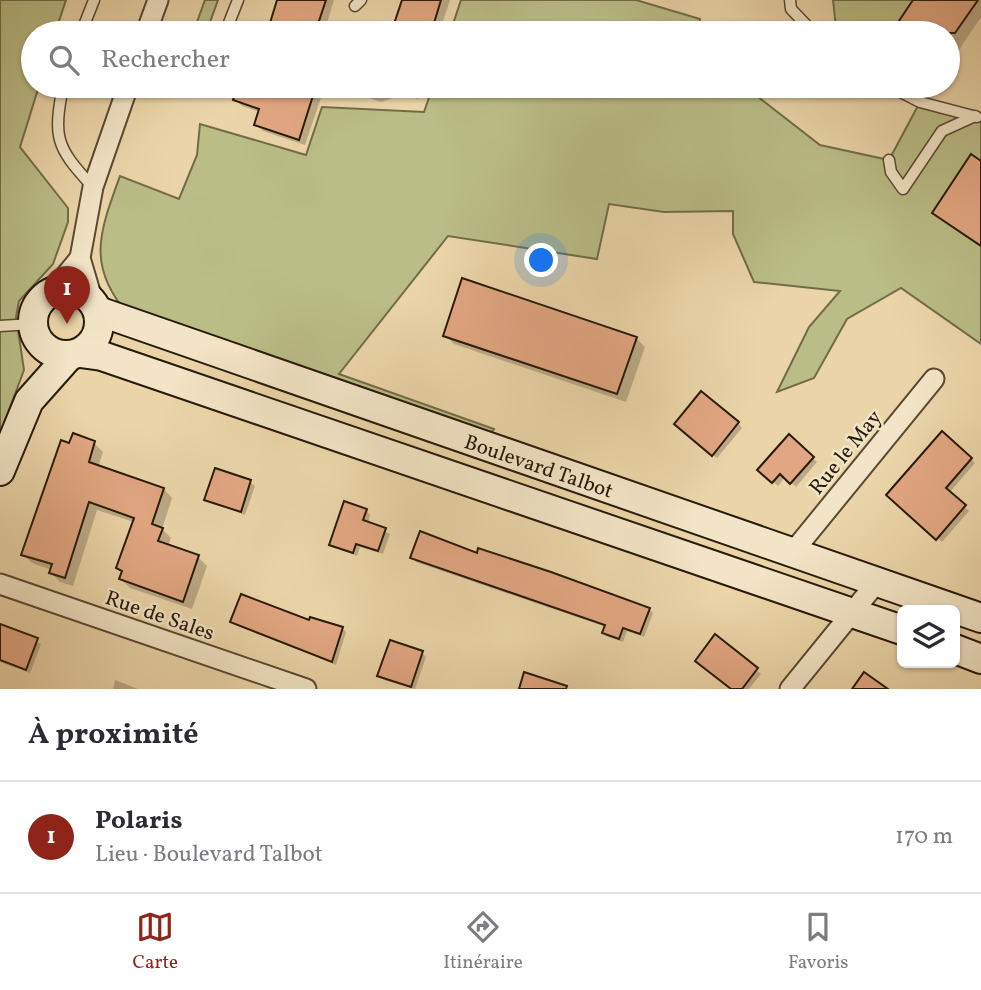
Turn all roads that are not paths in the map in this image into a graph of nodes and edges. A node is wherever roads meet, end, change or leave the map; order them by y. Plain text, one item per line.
1 (94, 0) edge
2 (158, 0) edge
3 (238, 0) edge
4 (790, 0) edge
5 (86, 21) edge
6 (150, 21) edge
7 (230, 21) edge
8 (802, 21) edge
9 (61, 98) edge
10 (124, 98) edge
11 (912, 98) edge
12 (978, 117) edge
13 (889, 160) dead end
14 (93, 187) junction
15 (80, 258) junction
16 (52, 292) junction
17 (95, 307) junction
18 (0, 326) edge
19 (34, 330) junction
20 (74, 354) junction
21 (934, 379) dead end
22 (30, 401) junction
23 (0, 471) edge
24 (792, 553) junction
25 (877, 582) junction
26 (0, 584) edge
27 (853, 611) junction
28 (981, 618) edge
29 (897, 628) edge
30 (960, 651) edge
31 (981, 659) edge
32 (306, 689) edge
33 (790, 689) edge

1 - 5 lane
2 - 6 street
3 - 7 lane
4 - 8 lane
9 - 14 lane
10 - 14 street
11 - 12 lane
12 - 13 lane
14 - 15 street
15 - 16 street
15 - 17 street
16 - 17 main road
16 - 19 main road
17 - 20 main road
17 - 24 main road, Boulevard Talbot
18 - 19 lane
19 - 20 main road
19 - 22 main road
20 - 22 main road
20 - 27 main road, Boulevard Talbot
21 - 24 street, Rue le May
22 - 23 main road
24 - 25 main road, Boulevard Talbot
25 - 27 street
25 - 28 main road, Boulevard Talbot
26 - 32 street, Rue de Sales
27 - 29 main road, Boulevard Talbot
27 - 33 street
30 - 31 main road

